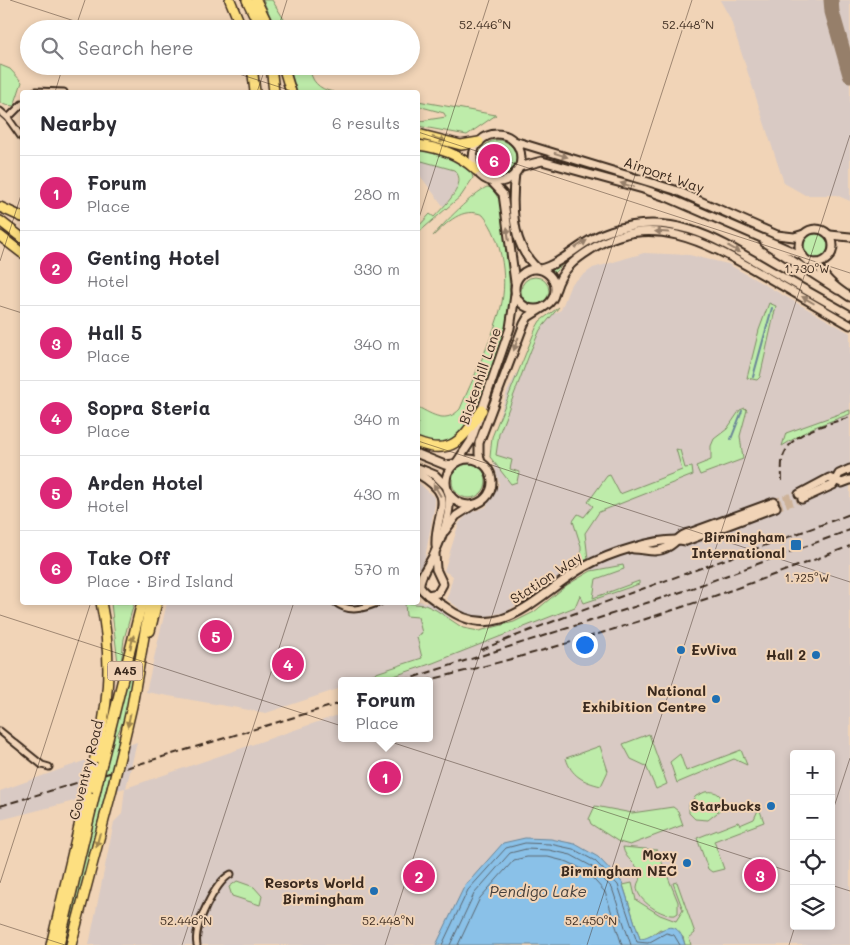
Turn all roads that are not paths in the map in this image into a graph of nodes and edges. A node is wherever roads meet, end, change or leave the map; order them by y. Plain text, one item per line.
1 (230, 0) edge
2 (247, 0) edge
3 (256, 0) edge
4 (238, 20) edge
5 (257, 20) edge
6 (266, 20) edge
7 (253, 75) edge
8 (271, 75) edge
9 (286, 75) edge
10 (31, 86) dead end
11 (34, 90) edge
12 (254, 90) edge
13 (274, 90) edge
14 (290, 90) edge
15 (20, 106) edge
16 (0, 111) edge
17 (8, 118) junction
18 (20, 135) edge
19 (420, 135) edge
20 (514, 140) junction
21 (479, 142) junction
22 (420, 146) edge
23 (476, 170) junction
24 (517, 170) junction
25 (490, 181) junction
26 (0, 207) edge
27 (20, 216) edge
28 (0, 221) edge
29 (754, 234) junction
30 (804, 234) junction
31 (830, 235) junction
32 (0, 236) edge
33 (20, 236) edge
34 (850, 238) edge
35 (20, 251) edge
36 (803, 256) junction
37 (817, 263) junction
38 (538, 268) junction
39 (515, 282) junction
40 (556, 289) junction
41 (838, 290) junction
42 (515, 295) junction
43 (850, 297) edge
44 (544, 307) junction
45 (850, 315) edge
46 (850, 325) edge
47 (482, 410) junction
48 (420, 444) edge
49 (420, 455) edge
50 (455, 463) junction
51 (482, 463) junction
52 (420, 469) edge
53 (850, 469) edge
54 (420, 475) edge
55 (835, 480) junction
56 (850, 480) edge
57 (446, 485) junction
58 (449, 494) junction
59 (801, 496) tunnel mouth
60 (775, 504) tunnel mouth
61 (473, 505) junction
62 (442, 535) junction
63 (436, 551) junction
64 (439, 575) junction
65 (420, 579) edge
66 (441, 590) junction
67 (423, 594) edge
68 (102, 605) edge
69 (106, 605) edge
70 (141, 605) edge
71 (149, 605) edge
72 (156, 605) edge
73 (340, 605) edge
74 (371, 605) edge
75 (449, 610) junction
76 (135, 691) junction
77 (0, 731) edge
78 (108, 740) junction
79 (98, 764) junction
80 (50, 767) dead end
81 (92, 790) junction
82 (232, 874) dead end
83 (51, 945) edge
84 (57, 945) edge
85 (73, 945) edge
86 (197, 945) edge

1 - 4 highway
2 - 5 highway
3 - 6 highway
7 - 12 highway
8 - 13 highway
9 - 14 highway
10 - 11 street
15 - 17 street
16 - 17 street
17 - 18 street
19 -> 21 highway
20 - 21 street
20 - 24 street
20 -> 30 street, Airport Way
21 - 23 street
22 - 23 highway
23 - 25 street
24 - 25 street
29 -> 24 street, Airport Way
24 - 38 street
39 -> 25 street
26 - 27 highway
28 - 33 highway
29 - 36 street, Airport Way
29 - 41 street
30 - 31 street
30 - 36 street
31 - 34 street
31 - 37 street
32 - 35 highway
36 - 37 street
37 - 41 street
38 - 39 street
38 - 40 street
38 -> 45 street
39 - 42 street
40 - 44 street
46 -> 40 street
41 - 43 street
42 - 44 street
42 - 47 street, Bickenhill Lane
44 -> 51 street, Bickenhill Lane
47 - 48 highway
47 - 50 street, Bickenhill Lane
49 - 50 street
50 - 51 street
50 - 57 street
51 - 61 street
52 - 57 street
53 - 55 street
63 -> 54 street
55 - 56 street
55 - 59 street
57 - 58 street
58 - 61 street
58 - 62 street
60 - 75 street, Station Way
61 - 62 street
62 - 63 street
63 - 64 street
63 - 65 street
64 - 65 street
64 - 66 street
65 - 67 street
66 - 67 street
66 - 75 street
67 - 75 street, Station Way
68 - 79 highway
69 - 78 highway
78 -> 70 highway, Coventry Road / A45
71 - 76 highway, Coventry Road / A45
72 - 76 highway
73 - 74 street
76 -> 85 highway, Coventry Road / A45, bridge
77 - 80 street
78 - 79 highway, Coventry Road / A45
79 - 81 highway, Coventry Road / A45, bridge
81 - 83 highway
81 - 84 highway, Coventry Road / A45
82 - 86 street

